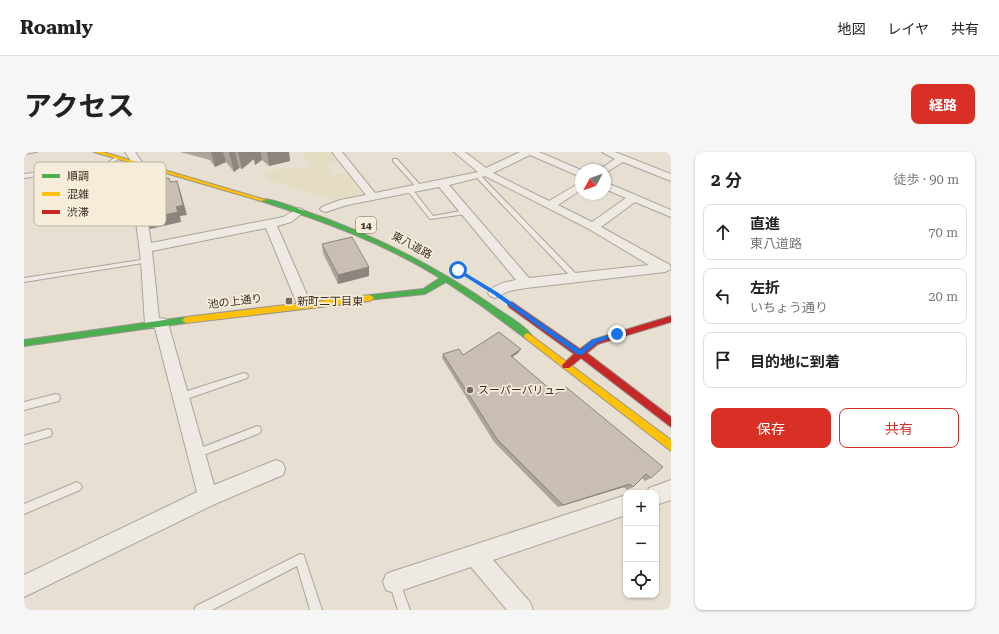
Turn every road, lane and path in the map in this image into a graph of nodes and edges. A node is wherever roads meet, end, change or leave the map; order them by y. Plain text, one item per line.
1 (36, 152) edge
2 (97, 152) edge
3 (129, 152) edge
4 (337, 152) edge
5 (459, 152) edge
6 (528, 152) edge
7 (531, 152) edge
8 (607, 152) edge
9 (24, 153) edge
10 (118, 158) junction
11 (622, 158) junction
12 (395, 160) dead end
13 (112, 162) edge
14 (130, 162) edge
15 (137, 162) edge
16 (160, 162) edge
17 (166, 164) edge
18 (611, 165) edge
19 (575, 171) edge
20 (166, 172) edge
21 (481, 174) junction
22 (34, 175) edge
23 (24, 176) edge
24 (671, 178) edge
25 (442, 183) junction
26 (611, 188) edge
27 (415, 189) junction
28 (575, 189) edge
29 (373, 197) junction
30 (633, 198) junction
31 (550, 205) junction
32 (301, 207) junction
33 (322, 208) joint
34 (466, 212) junction
35 (339, 214) dead end
36 (671, 214) edge
37 (270, 224) junction
38 (142, 226) edge
39 (593, 227) junction
40 (145, 248) junction
41 (146, 261) junction
42 (667, 268) edge
43 (446, 278) junction
44 (576, 278) junction
45 (24, 280) edge
46 (526, 284) junction
47 (492, 291) joint
48 (304, 304) junction
49 (671, 319) edge
50 (156, 323) junction
51 (24, 343) edge
52 (580, 353) junction
53 (566, 365) junction
54 (244, 376) dead end
55 (181, 397) junction
56 (56, 398) dead end
57 (24, 406) edge
58 (671, 423) edge
59 (257, 430) dead end
60 (48, 433) dead end
61 (24, 440) edge
62 (671, 446) edge
63 (196, 454) junction
64 (276, 469) dead end
65 (77, 487) dead end
66 (671, 490) edge
67 (659, 494) edge
68 (208, 497) junction
69 (623, 506) edge
70 (24, 509) edge
71 (475, 556) junction
72 (394, 582) joint
73 (24, 586) edge
74 (200, 610) edge
75 (316, 610) edge
76 (404, 610) edge
77 (522, 610) edge

1 - 9 lane
2 - 10 main road, 東八道路 / 14
3 - 15 street
3 - 16 main road, 東八道路 / 14
4 - 29 street
5 - 21 street
6 - 21 street
7 - 19 street
8 - 11 street
10 - 13 lane
10 - 14 main road, 東八道路 / 14
11 - 18 street
11 - 24 street
12 - 27 lane
17 - 32 main road, 東八道路 / 14
20 - 32 main road, 東八道路 / 14
21 - 25 street
21 - 31 street
21 - 44 lane
22 - 23 lane
25 - 27 street
25 - 34 street
26 - 30 street
27 - 29 street
27 - 34 lane
28 - 31 street
29 - 33 street
30 - 36 street
30 - 39 street
31 - 39 street
32 - 37 street
32 - 43 main road, 東八道路 / 14
33 - 35 main road
34 - 46 street
37 - 40 street
37 - 48 street
38 - 40 street
39 - 42 street
40 - 41 street
41 - 45 lane
41 - 50 street
42 - 44 street
43 - 48 main road, 池の上通り
43 - 53 main road, 東八道路 / 14
44 - 46 street
46 - 47 street
47 - 52 main road
48 - 50 main road, 池の上通り
49 - 52 main road
50 - 51 main road, 池の上通り
50 - 55 street
52 - 53 main road
52 - 58 main road
53 - 62 main road, 東八道路 / 14
54 - 55 lane
55 - 63 street
56 - 57 lane
59 - 63 lane
60 - 61 lane
63 - 68 street
64 - 68 street
65 - 70 lane
66 - 67 street
68 - 73 street
69 - 71 street
71 - 72 street
71 - 77 street
72 - 76 lane
74 - 75 lane

